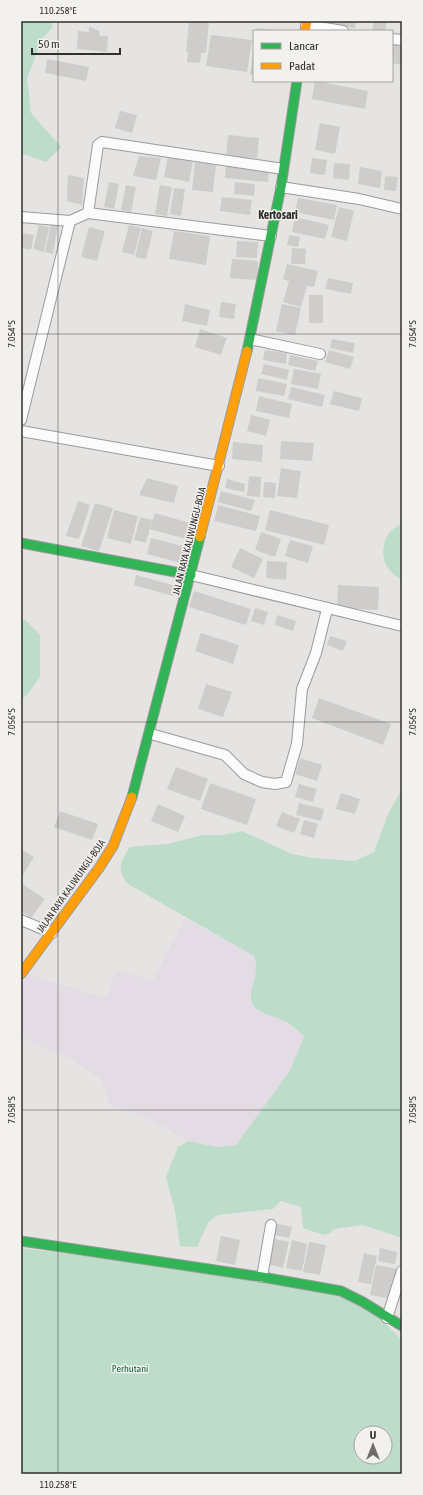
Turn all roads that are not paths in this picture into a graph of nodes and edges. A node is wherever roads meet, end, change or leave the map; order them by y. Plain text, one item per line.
1 (306, 26) edge
2 (336, 30) edge
3 (297, 82) edge
4 (283, 169) junction
5 (280, 186) junction
6 (402, 208) edge
7 (88, 213) junction
8 (21, 218) edge
9 (70, 221) junction
10 (271, 236) junction
11 (250, 339) junction
12 (320, 354) dead end
13 (21, 420) edge
14 (21, 431) edge
15 (219, 466) junction
16 (21, 543) edge
17 (191, 575) junction
18 (327, 609) junction
19 (402, 626) edge
20 (151, 734) junction
21 (21, 920) edge
22 (52, 933) junction
23 (21, 974) edge
24 (271, 1225) dead end
25 (21, 1241) edge
26 (402, 1270) edge
27 (262, 1277) junction
28 (387, 1318) junction
29 (402, 1326) edge

1 - 2 street
3 - 4 main road, JALAN RAYA KALIWUNGU-BOJA
4 - 5 main road, JALAN RAYA KALIWUNGU-BOJA
4 - 7 street
5 - 6 street
5 - 10 main road, JALAN RAYA KALIWUNGU-BOJA
7 - 9 street
7 - 10 street
8 - 9 street
9 - 13 street
10 - 11 main road, JALAN RAYA KALIWUNGU-BOJA
11 - 12 street
11 - 15 main road, JALAN RAYA KALIWUNGU-BOJA
14 - 15 street
15 - 17 main road, JALAN RAYA KALIWUNGU-BOJA
16 - 17 main road
17 - 18 street
17 - 20 main road, JALAN RAYA KALIWUNGU-BOJA
18 - 19 street
18 - 20 street
20 - 22 main road, JALAN RAYA KALIWUNGU-BOJA
21 - 22 street
22 - 23 main road, JALAN RAYA KALIWUNGU-BOJA
24 - 27 street
25 - 27 main road
26 - 28 street
27 - 28 main road
28 - 29 main road

